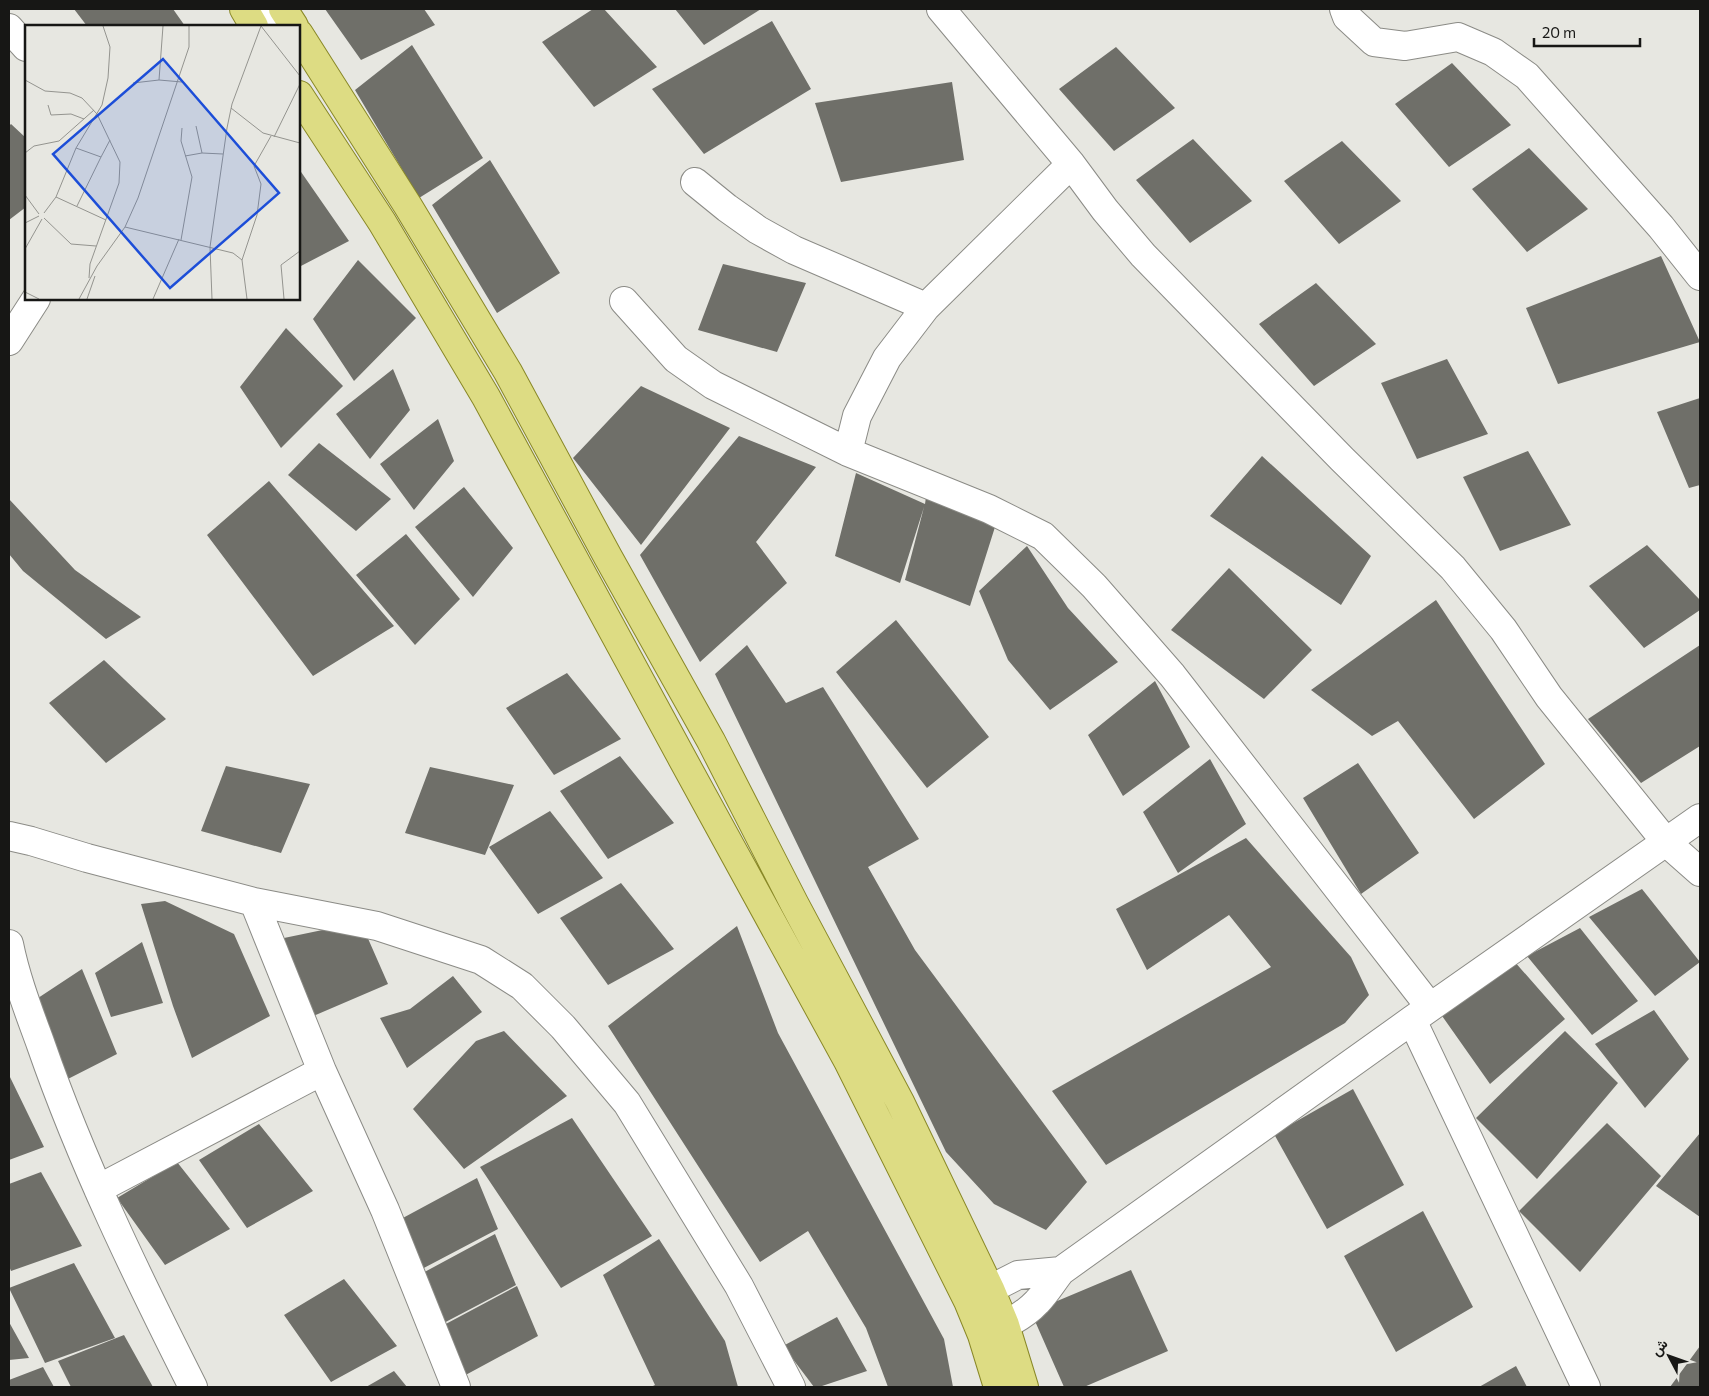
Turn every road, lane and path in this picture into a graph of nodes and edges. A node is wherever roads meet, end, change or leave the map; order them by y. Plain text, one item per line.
1 (244, 9) edge
2 (283, 9) edge
3 (941, 9) edge
4 (1344, 9) edge
5 (253, 25) edge
6 (260, 25) edge
7 (293, 25) edge
8 (9, 28) edge
9 (300, 36) edge
10 (25, 46) edge
11 (300, 97) edge
12 (1071, 164) junction
13 (695, 182) dead end
14 (1700, 276) edge
15 (35, 300) edge
16 (624, 301) dead end
17 (926, 307) junction
18 (9, 342) edge
19 (848, 452) junction
20 (1700, 818) edge
21 (9, 836) edge
22 (1666, 842) junction
23 (1700, 872) edge
24 (254, 902) junction
25 (9, 944) edge
26 (1421, 1014) junction
27 (322, 1071) junction
28 (98, 1189) junction
29 (1061, 1271) junction
30 (979, 1295) junction
31 (993, 1330) junction
32 (193, 1387) edge
33 (456, 1387) edge
34 (791, 1387) edge
35 (998, 1387) edge
36 (1024, 1387) edge
37 (1586, 1387) edge

1 - 5 main road
2 - 6 street
2 - 7 main road
3 - 12 street
4 - 14 street
8 - 10 street
9 - 30 main road
11 - 30 main road
12 - 17 street
12 - 22 street
13 - 17 street
15 - 18 street
16 - 19 street
17 - 19 street
19 - 26 street
20 - 22 street
21 - 24 street
22 - 23 street
22 - 26 street
24 - 27 street
24 - 34 street
25 - 28 street
26 - 29 street
26 - 37 street
27 - 28 street
27 - 33 street
28 - 32 street
29 - 30 street
29 - 31 street
30 - 31 main road
31 - 35 main road
31 - 36 main road

